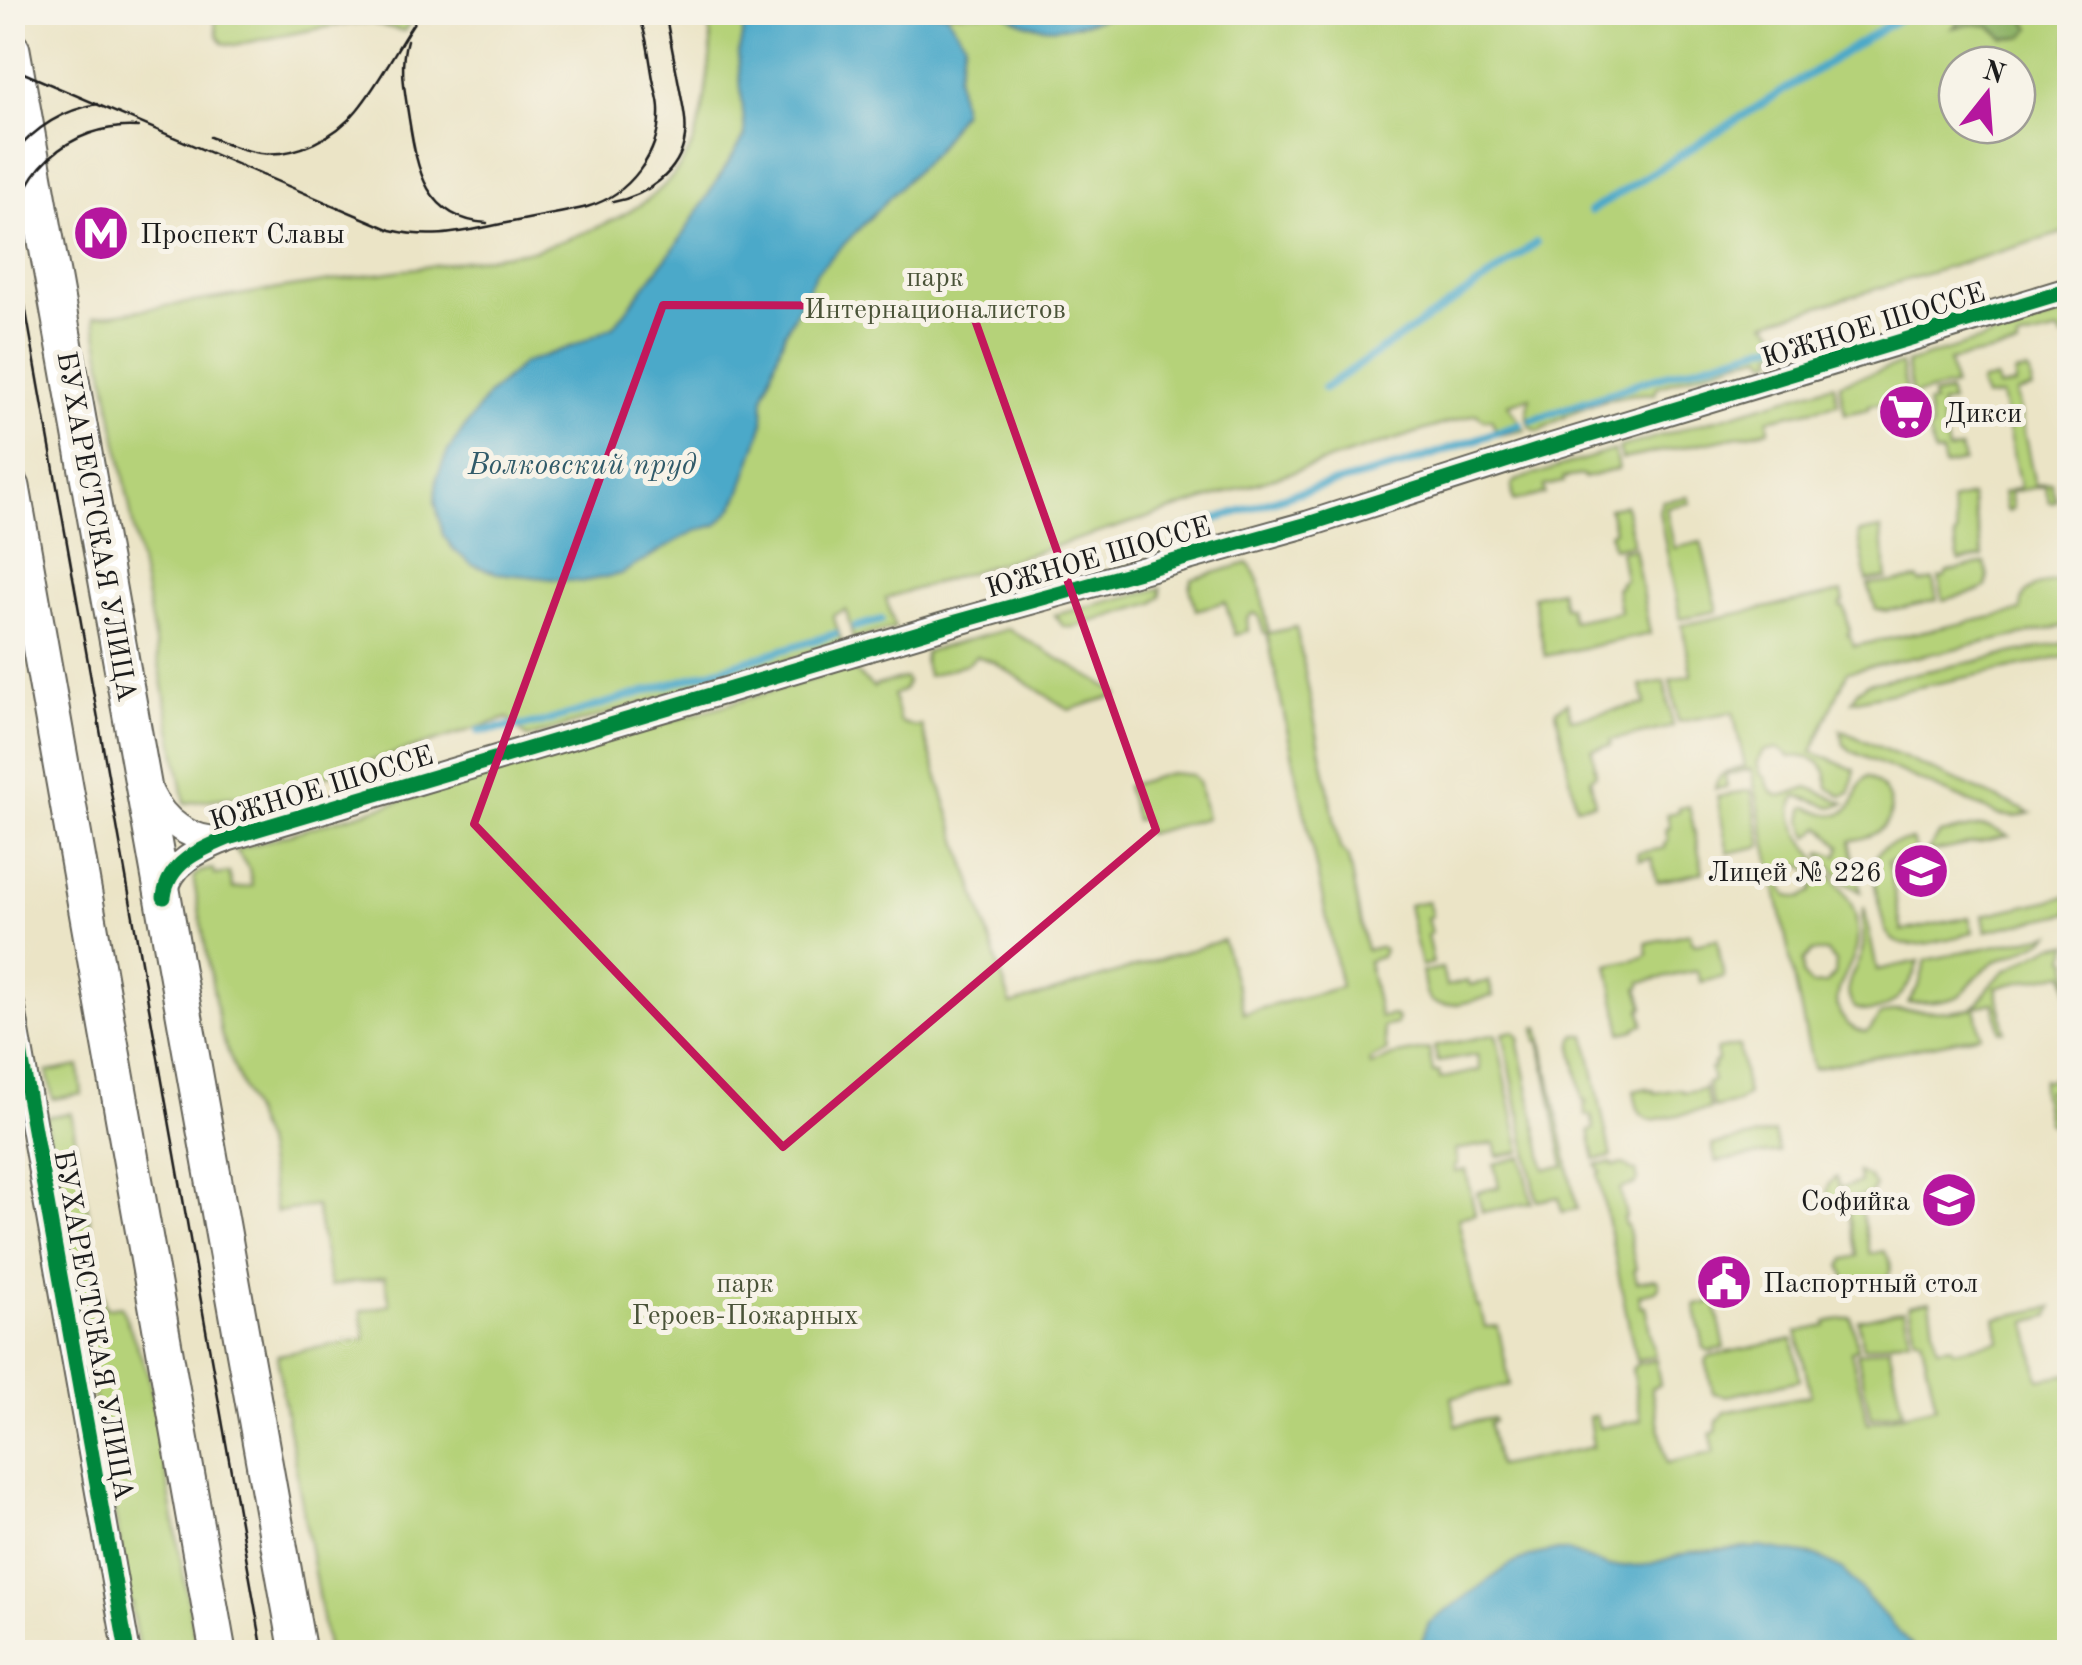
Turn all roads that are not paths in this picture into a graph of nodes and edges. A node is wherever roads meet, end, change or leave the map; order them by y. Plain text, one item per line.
1 (12, 50) edge
2 (2070, 290) edge
3 (12, 487) edge
4 (142, 774) junction
5 (224, 840) junction
6 (164, 897) junction
7 (12, 1006) edge
8 (127, 1652) edge
9 (218, 1652) edge
10 (298, 1652) edge

1 - 4 main road, БУХАРЕСТСКАЯ УЛИЦА
2 - 5 street, ЮЖНОЕ ШОССЕ
3 - 9 main road
4 - 5 street, ЮЖНОЕ ШОССЕ
4 - 6 main road, БУХАРЕСТСКАЯ УЛИЦА
5 - 6 street, ЮЖНОЕ ШОССЕ
6 - 10 main road, БУХАРЕСТСКАЯ УЛИЦА
7 - 8 street, БУХАРЕСТСКАЯ УЛИЦА

